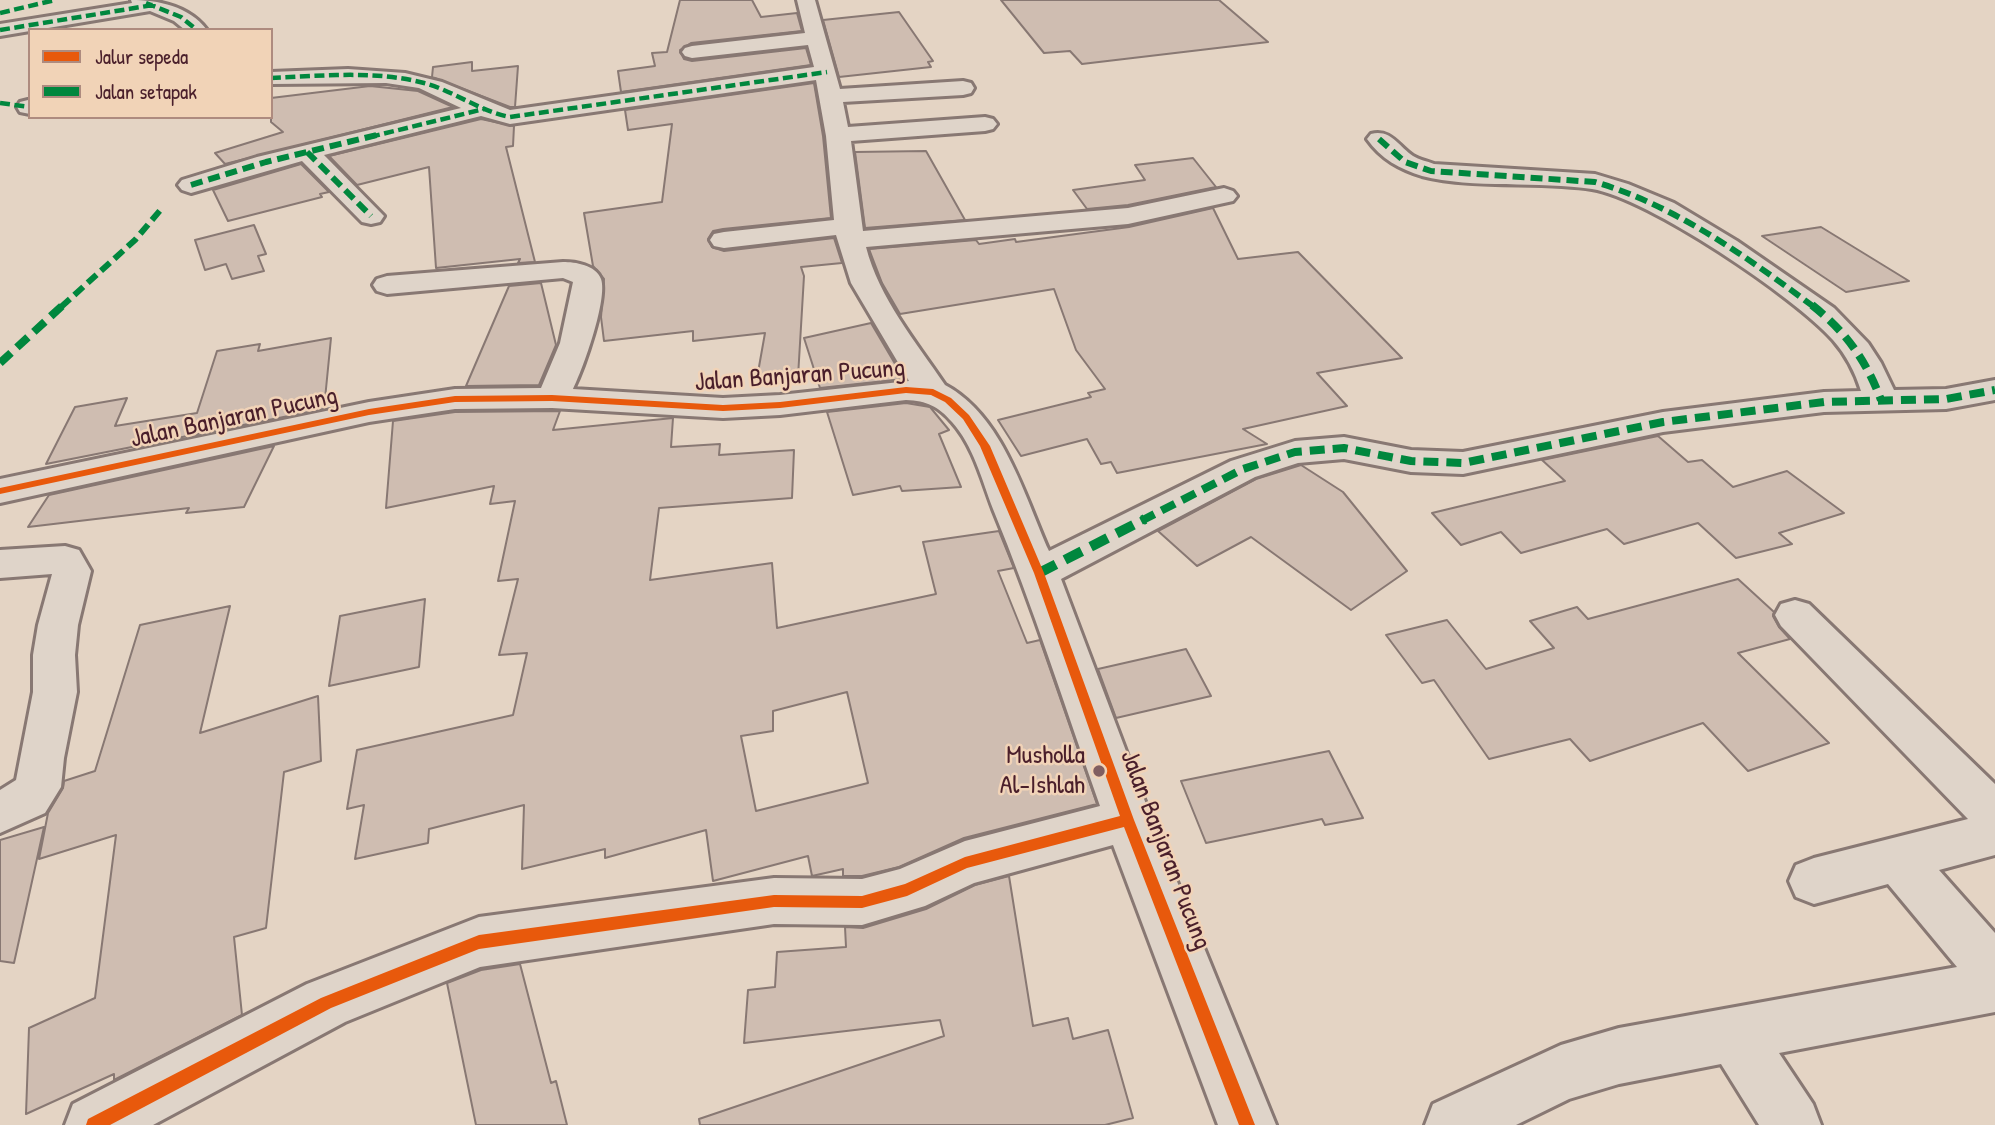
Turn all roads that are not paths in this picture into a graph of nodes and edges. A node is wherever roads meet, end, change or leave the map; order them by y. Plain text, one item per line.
1 (55, 0) edge
2 (806, 0) edge
3 (147, 3) edge
4 (0, 13) edge
5 (195, 28) edge
6 (0, 30) edge
7 (817, 38) junction
8 (692, 52) dead end
9 (273, 78) edge
10 (829, 84) junction
11 (963, 88) dead end
12 (484, 109) junction
13 (985, 124) dead end
14 (838, 135) junction
15 (1378, 139) dead end
16 (307, 152) junction
17 (191, 185) dead end
18 (1224, 196) dead end
19 (371, 216) dead end
20 (849, 233) junction
21 (724, 240) dead end
22 (387, 285) dead end
23 (1995, 390) edge
24 (933, 392) junction
25 (552, 398) junction
26 (1881, 400) junction
27 (0, 491) edge
28 (0, 564) edge
29 (1039, 573) junction
30 (1794, 615) dead end
31 (0, 812) edge
32 (1995, 815) edge
33 (1128, 820) junction
34 (1995, 834) edge
35 (1898, 859) junction
36 (1814, 881) dead end
37 (1995, 972) edge
38 (1995, 986) edge
39 (1734, 1034) junction
40 (94, 1125) edge
41 (1247, 1125) edge
42 (1454, 1125) edge
43 (1792, 1125) edge

1 - 4 street
2 - 7 street
3 - 5 street
3 - 6 street
7 - 8 street
7 - 10 street
9 - 12 street
10 - 11 street
10 - 12 street
10 - 14 street
12 - 16 street
13 - 14 street
14 - 20 street
15 - 26 street
16 - 17 street
16 - 19 street
18 - 20 street
20 - 21 street
20 - 24 street
22 - 25 street
23 - 26 street
24 - 25 street, Jalan Banjaran Pucung
24 - 29 street, Jalan Banjaran Pucung
25 - 27 street, Jalan Banjaran Pucung
26 - 29 street
28 - 31 street
29 - 33 street, Jalan Banjaran Pucung
30 - 32 street
33 - 40 street
33 - 41 street, Jalan Banjaran Pucung
34 - 35 street
35 - 36 street
35 - 37 street
38 - 39 street
39 - 42 street
39 - 43 street

